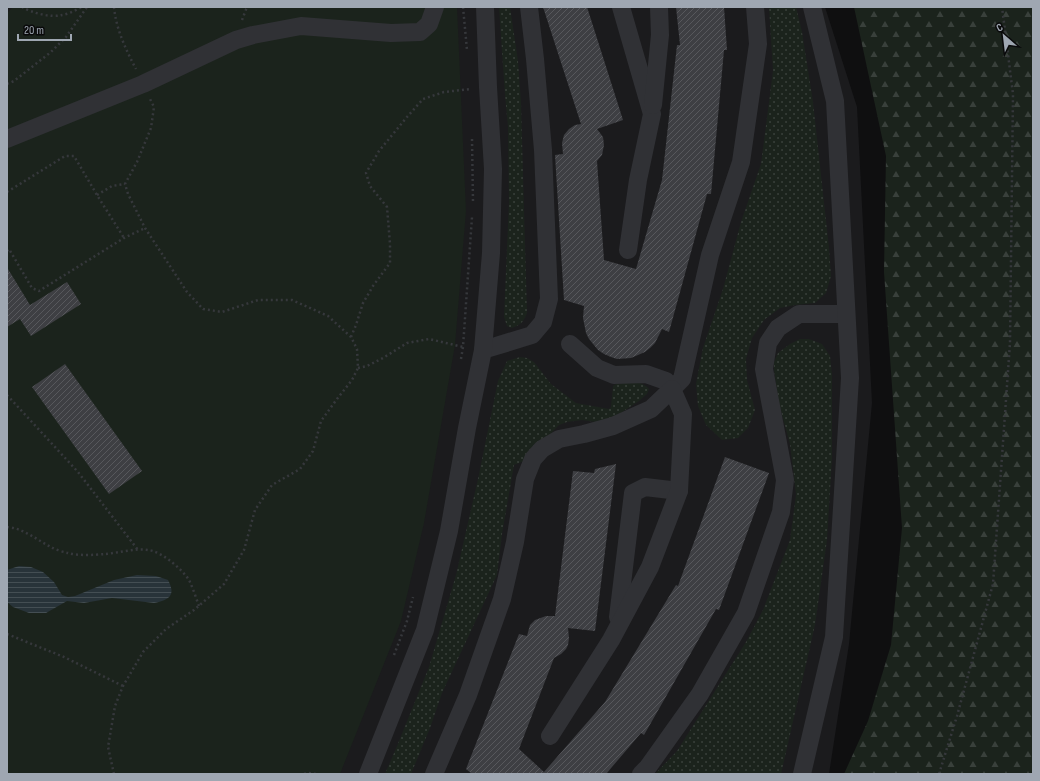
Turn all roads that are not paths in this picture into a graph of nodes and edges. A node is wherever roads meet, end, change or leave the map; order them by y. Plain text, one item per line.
1 (435, 7) edge
2 (485, 7) edge
3 (529, 7) edge
4 (621, 7) edge
5 (659, 7) edge
6 (755, 7) edge
7 (812, 7) edge
8 (652, 114) junction
9 (7, 138) edge
10 (628, 250) dead end
11 (846, 314) junction
12 (570, 344) dead end
13 (483, 350) junction
14 (672, 389) junction
15 (679, 491) junction
16 (617, 629) junction
17 (550, 736) dead end
18 (368, 774) edge
19 (434, 774) edge
20 (641, 774) edge
21 (802, 774) edge

1 - 9 street
2 - 13 street
3 - 13 street
4 - 8 street
5 - 8 street
6 - 14 street
7 - 11 street
8 - 10 street
11 - 20 street
11 - 21 street
12 - 14 street
13 - 18 street
14 - 15 street
14 - 19 street
15 - 16 street
15 - 16 street
16 - 17 street

